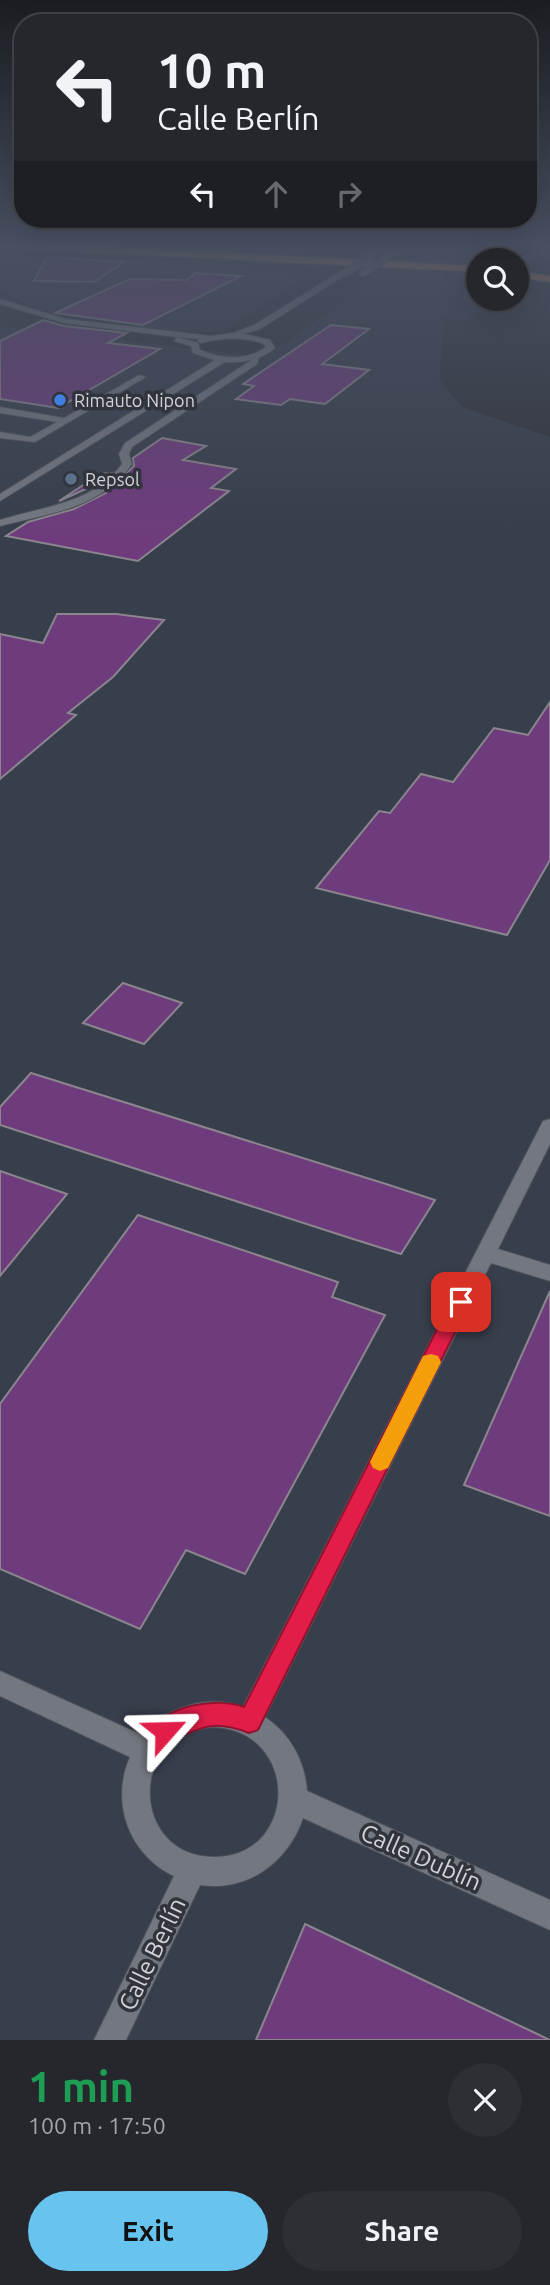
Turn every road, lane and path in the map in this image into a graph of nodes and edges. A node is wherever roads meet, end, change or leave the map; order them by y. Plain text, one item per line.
1 (176, 340) edge
2 (208, 340) edge
3 (262, 340) edge
4 (198, 349) junction
5 (255, 356) junction
6 (225, 358) junction
7 (236, 358) junction
8 (237, 373) junction
9 (142, 377) dead end
10 (156, 400) junction
11 (0, 410) edge
12 (68, 421) junction
13 (0, 435) edge
14 (0, 487) edge
15 (0, 498) edge
16 (0, 505) edge
17 (0, 523) edge
18 (550, 1125) edge
19 (485, 1253) junction
20 (550, 1273) edge
21 (0, 1683) edge
22 (249, 1721) junction
23 (146, 1751) junction
24 (293, 1799) junction
25 (193, 1868) junction
26 (550, 1915) edge
27 (110, 2040) edge

1 - 4 main road
2 - 4 main road
3 - 5 main road
4 - 6 main road
4 - 14 main road
5 - 7 main road
5 - 8 main road
6 - 7 main road
6 - 10 main road
7 - 8 main road
8 - 17 main road
9 - 12 main road
10 - 15 main road
10 - 16 main road
11 - 12 main road
12 - 13 main road
18 - 19 main road
19 - 20 main road
19 - 22 main road
21 - 23 main road
22 - 23 main road
22 - 24 main road
23 - 25 main road
24 - 25 main road
24 - 26 main road, Calle Dublín
25 - 27 main road, Calle Berlín

